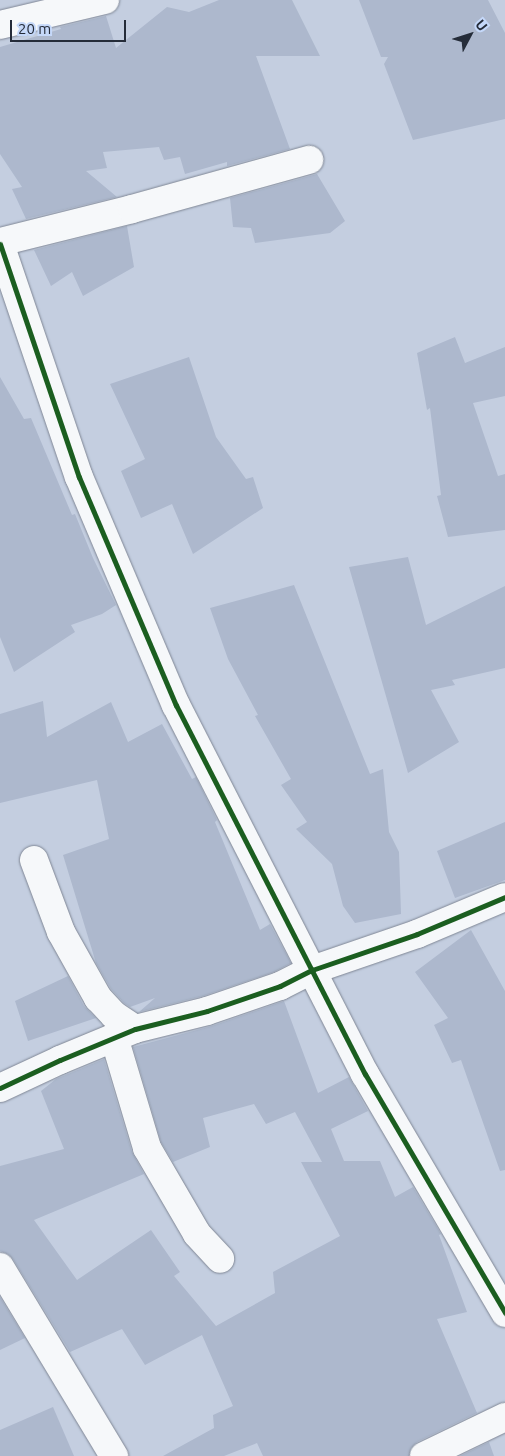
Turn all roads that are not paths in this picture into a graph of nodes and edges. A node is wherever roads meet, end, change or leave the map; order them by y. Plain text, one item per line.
1 (105, 0) edge
2 (0, 25) edge
3 (309, 160) dead end
4 (0, 243) edge
5 (34, 860) dead end
6 (505, 897) edge
7 (312, 970) junction
8 (125, 1033) junction
9 (0, 1088) edge
10 (220, 1259) dead end
11 (0, 1267) edge
12 (505, 1313) edge
13 (505, 1417) edge
14 (114, 1456) edge
15 (424, 1456) edge

1 - 2 street
3 - 4 street
4 - 7 street
5 - 8 street
6 - 7 street
7 - 8 street
7 - 12 street
8 - 9 street
8 - 10 street
11 - 14 street
13 - 15 street

